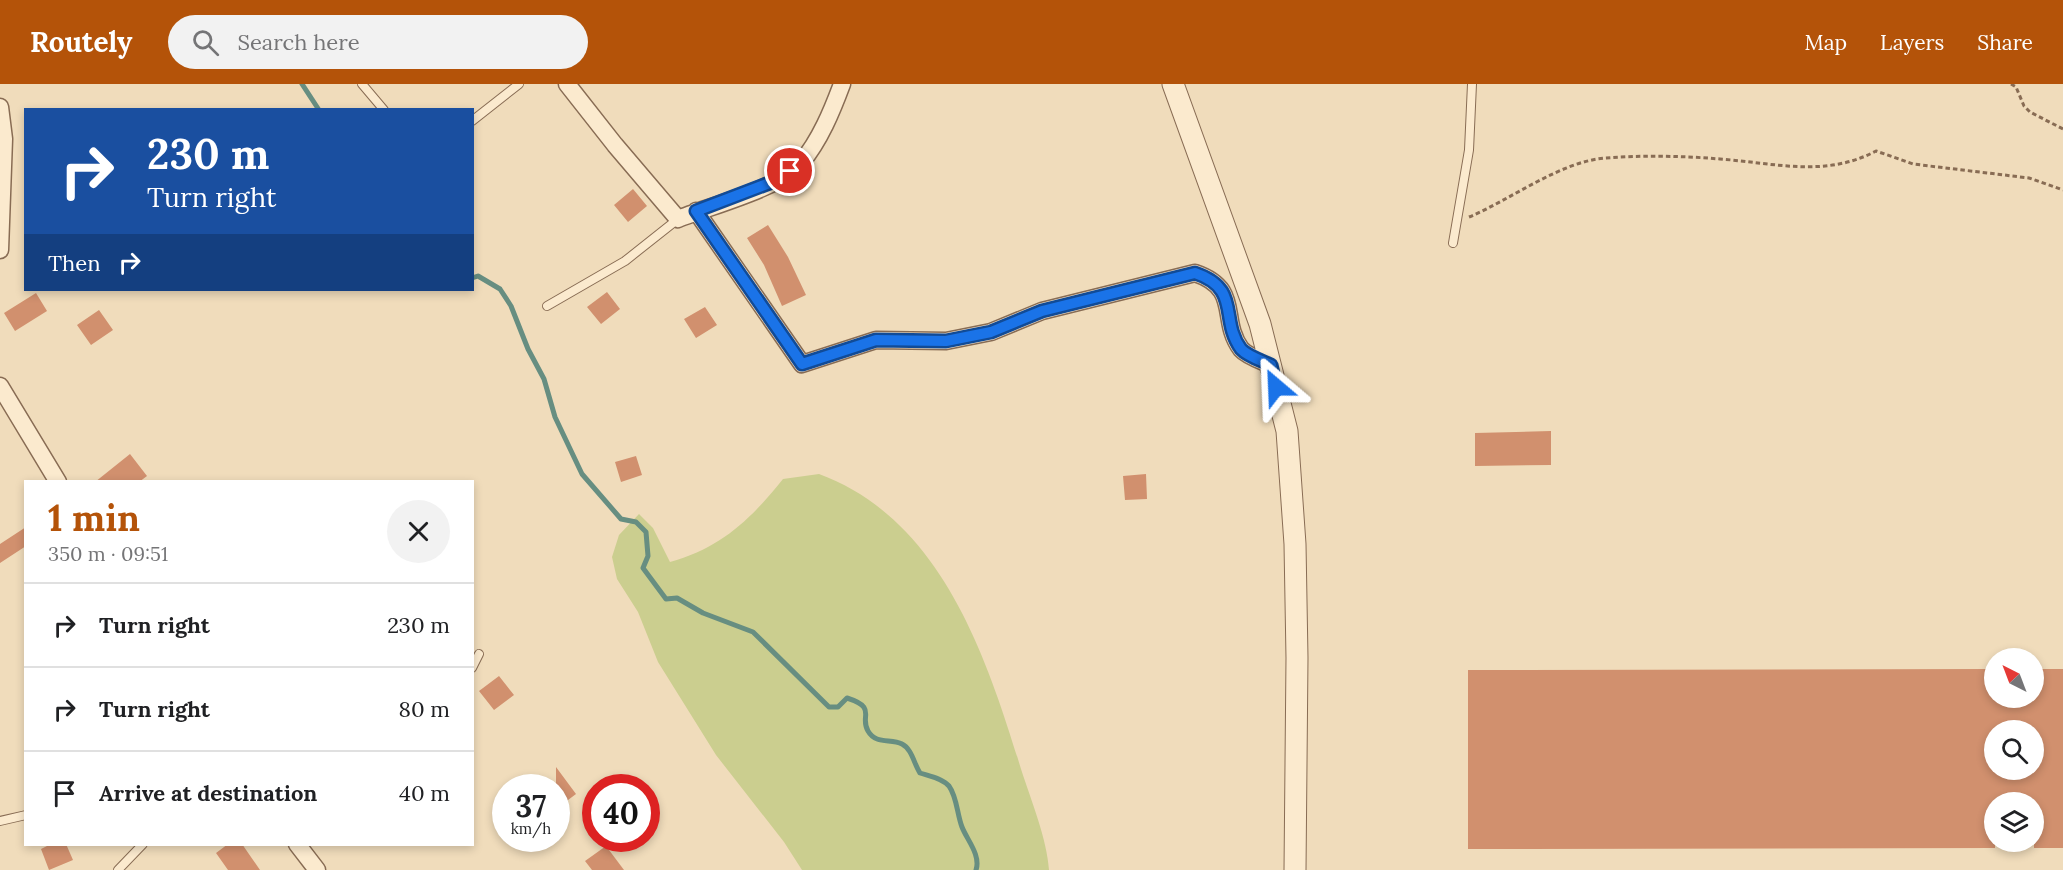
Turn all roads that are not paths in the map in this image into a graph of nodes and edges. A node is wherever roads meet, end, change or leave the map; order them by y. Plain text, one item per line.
1 (362, 84) edge
2 (519, 84) edge
3 (567, 84) edge
4 (842, 84) edge
5 (1173, 84) edge
6 (1472, 84) edge
7 (382, 106) edge
8 (0, 107) edge
9 (474, 119) edge
10 (696, 211) junction
11 (678, 219) junction
12 (1453, 243) dead end
13 (0, 250) edge
14 (547, 306) dead end
15 (1271, 365) junction
16 (0, 386) edge
17 (57, 480) edge
18 (479, 654) dead end
19 (474, 664) edge
20 (24, 815) edge
21 (0, 821) edge
22 (141, 846) edge
23 (299, 846) edge
24 (118, 870) edge
25 (317, 870) edge
26 (1295, 870) edge

1 - 7 lane
2 - 9 lane
3 - 11 street
4 - 10 street
5 - 15 street
6 - 12 lane
8 - 13 street
10 - 11 street
10 - 15 street
11 - 14 lane
15 - 26 street
16 - 17 street
18 - 19 lane
20 - 21 lane
22 - 24 lane
23 - 25 street

